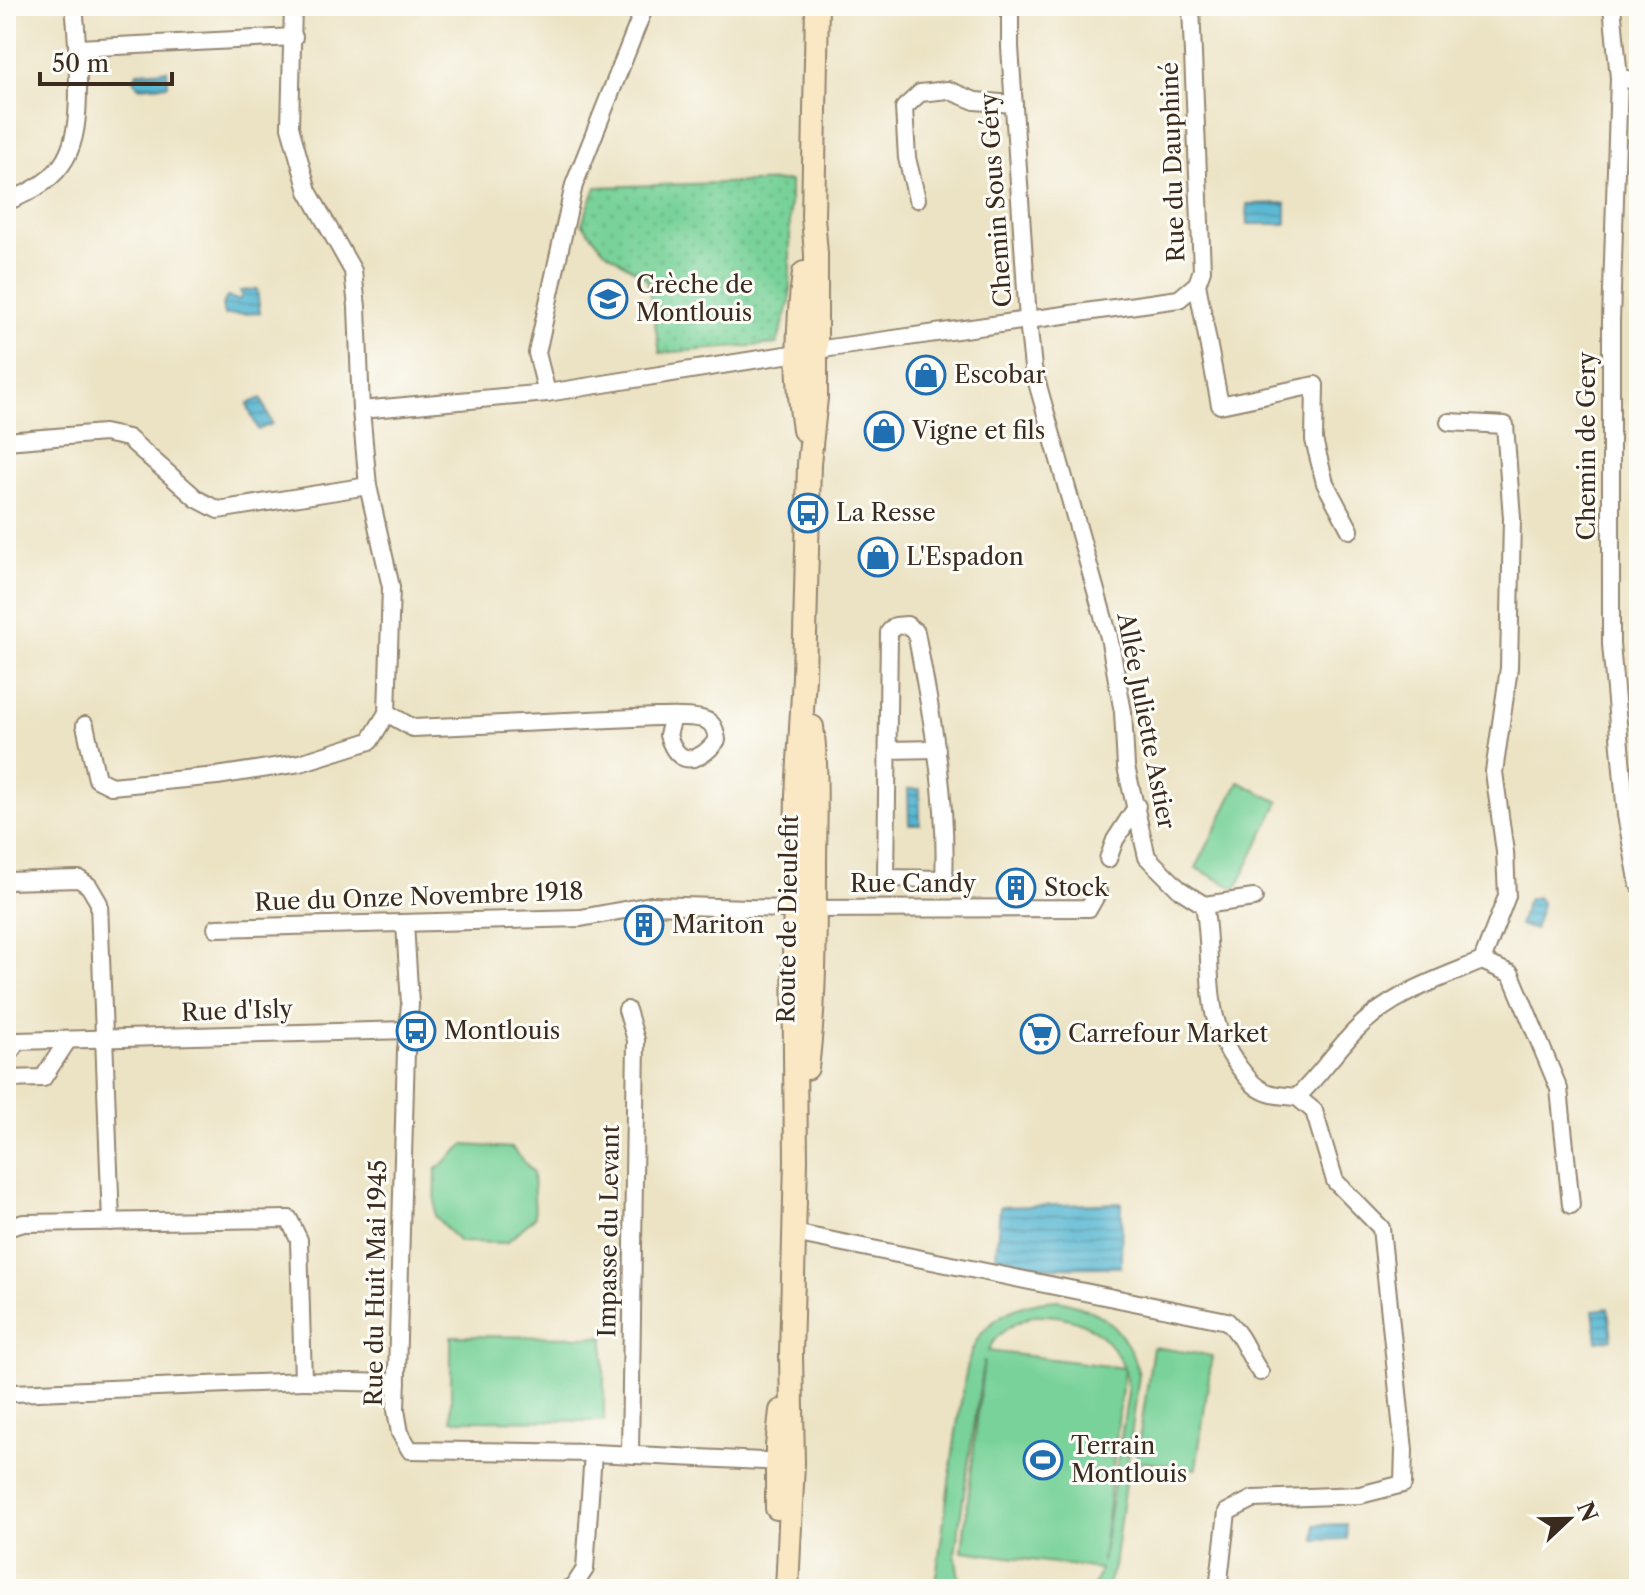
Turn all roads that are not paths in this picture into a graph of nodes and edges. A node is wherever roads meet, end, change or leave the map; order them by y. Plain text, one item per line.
1 (74, 6) edge
2 (293, 6) edge
3 (645, 6) edge
4 (817, 6) edge
5 (1010, 6) edge
6 (1191, 6) edge
7 (1612, 6) edge
8 (294, 37) junction
9 (78, 48) junction
10 (1619, 78) junction
11 (1639, 81) edge
12 (1014, 104) junction
13 (917, 199) dead end
14 (6, 202) edge
15 (1197, 284) junction
16 (1028, 320) junction
17 (808, 352) junction
18 (547, 393) junction
19 (361, 410) junction
20 (1449, 422) dead end
21 (6, 441) edge
22 (368, 486) junction
23 (1350, 530) dead end
24 (804, 677) junction
25 (387, 713) junction
26 (673, 717) dead end
27 (85, 725) dead end
28 (937, 749) junction
29 (888, 750) junction
30 (1137, 806) junction
31 (1108, 859) dead end
32 (919, 878) junction
33 (6, 881) edge
34 (1639, 885) edge
35 (1098, 892) dead end
36 (1254, 898) dead end
37 (1204, 905) junction
38 (916, 908) junction
39 (805, 909) junction
40 (405, 924) junction
41 (216, 928) dead end
42 (1482, 961) junction
43 (627, 1010) dead end
44 (408, 1030) junction
45 (104, 1038) junction
46 (68, 1040) junction
47 (6, 1058) edge
48 (6, 1079) edge
49 (1297, 1097) junction
50 (796, 1161) junction
51 (1571, 1205) dead end
52 (111, 1222) junction
53 (6, 1228) edge
54 (794, 1233) junction
55 (1260, 1372) dead end
56 (303, 1381) junction
57 (397, 1383) junction
58 (6, 1388) edge
59 (593, 1453) junction
60 (630, 1454) junction
61 (785, 1462) junction
62 (567, 1589) edge
63 (785, 1589) edge
64 (1218, 1589) edge

1 - 9 street
2 - 8 street
3 - 18 street
4 - 17 main road, Route de Dieulefit
5 - 12 street, Chemin Sous Géry
6 - 15 street, Rue du Dauphiné
7 - 10 street, Chemin de Gery
8 - 9 street
8 - 19 street
9 - 14 street
10 - 11 street
10 - 34 street, Chemin de Gery
12 - 13 street
12 - 16 street, Chemin Sous Géry
15 - 16 street, Rue du Dauphiné
15 - 23 street
16 - 17 street, Chemin Sous Géry
16 - 30 street, Allée Juliette Astier
17 - 18 street, Chemin Sous Géry
17 - 24 main road, Route de Dieulefit
18 - 19 street, Chemin Sous Géry
19 - 22 street
20 - 42 street
21 - 22 street
22 - 25 street
24 - 39 main road, Route de Dieulefit
24 - 39 main road, Route de Dieulefit
25 - 26 street
25 - 27 street
28 - 29 street
28 - 29 street
28 - 32 street
29 - 32 street
30 - 31 street
30 - 37 street, Allée Juliette Astier
32 - 38 street
33 - 45 street
35 - 38 street, Rue Candy
36 - 37 street
37 - 49 street
38 - 39 street, Rue Candy
39 - 40 street, Rue du Onze Novembre 1918
39 - 50 main road, Route de Dieulefit
39 - 50 main road, Route de Dieulefit
40 - 41 street, Rue du Onze Novembre 1918
40 - 44 street, Rue du Huit Mai 1945
42 - 49 street
42 - 51 street
43 - 60 street, Impasse du Levant
44 - 45 street, Rue d'Isly
44 - 57 street, Rue du Huit Mai 1945
45 - 46 street, Rue d'Isly
45 - 52 street
46 - 47 street, Rue d'Isly
46 - 48 street
49 - 64 street
50 - 54 main road, Route de Dieulefit
52 - 53 street
52 - 56 street
54 - 55 street
54 - 61 main road, Route de Dieulefit
56 - 57 street
56 - 58 street
57 - 59 street, Rue du Huit Mai 1945
59 - 60 street, Rue du Huit Mai 1945
59 - 62 street
60 - 61 street, Rue du Huit Mai 1945
61 - 63 main road, Route de Dieulefit

